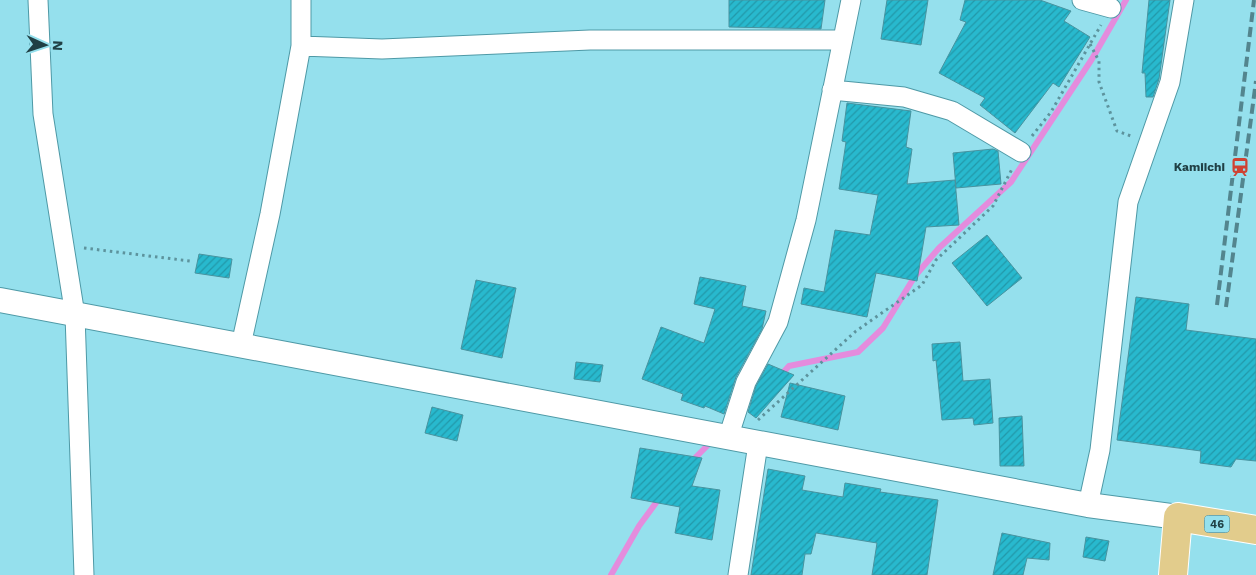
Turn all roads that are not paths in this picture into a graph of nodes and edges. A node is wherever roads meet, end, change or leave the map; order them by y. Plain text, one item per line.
1 (38, 0) edge
2 (301, 0) edge
3 (851, 0) edge
4 (1082, 0) edge
5 (1184, 0) edge
6 (1111, 8) road end
7 (842, 40) junction
8 (301, 46) junction
9 (832, 90) junction
10 (1021, 152) road end
11 (0, 300) edge
12 (75, 315) junction
13 (241, 345) junction
14 (728, 438) junction
15 (758, 444) junction
16 (1088, 505) junction
17 (1178, 517) junction
18 (1256, 530) edge
19 (84, 575) edge
20 (738, 575) edge
21 (1173, 575) edge

1 - 12 street
2 - 8 street
3 - 7 street
4 - 6 street
5 - 16 street
7 - 8 street
7 - 9 street
8 - 13 street
9 - 10 street
9 - 14 street
11 - 12 street
12 - 13 street
12 - 19 street
13 - 14 street
14 - 15 street
15 - 16 street
15 - 20 street
16 - 17 street
17 - 18 main road, 46
17 - 21 main road

